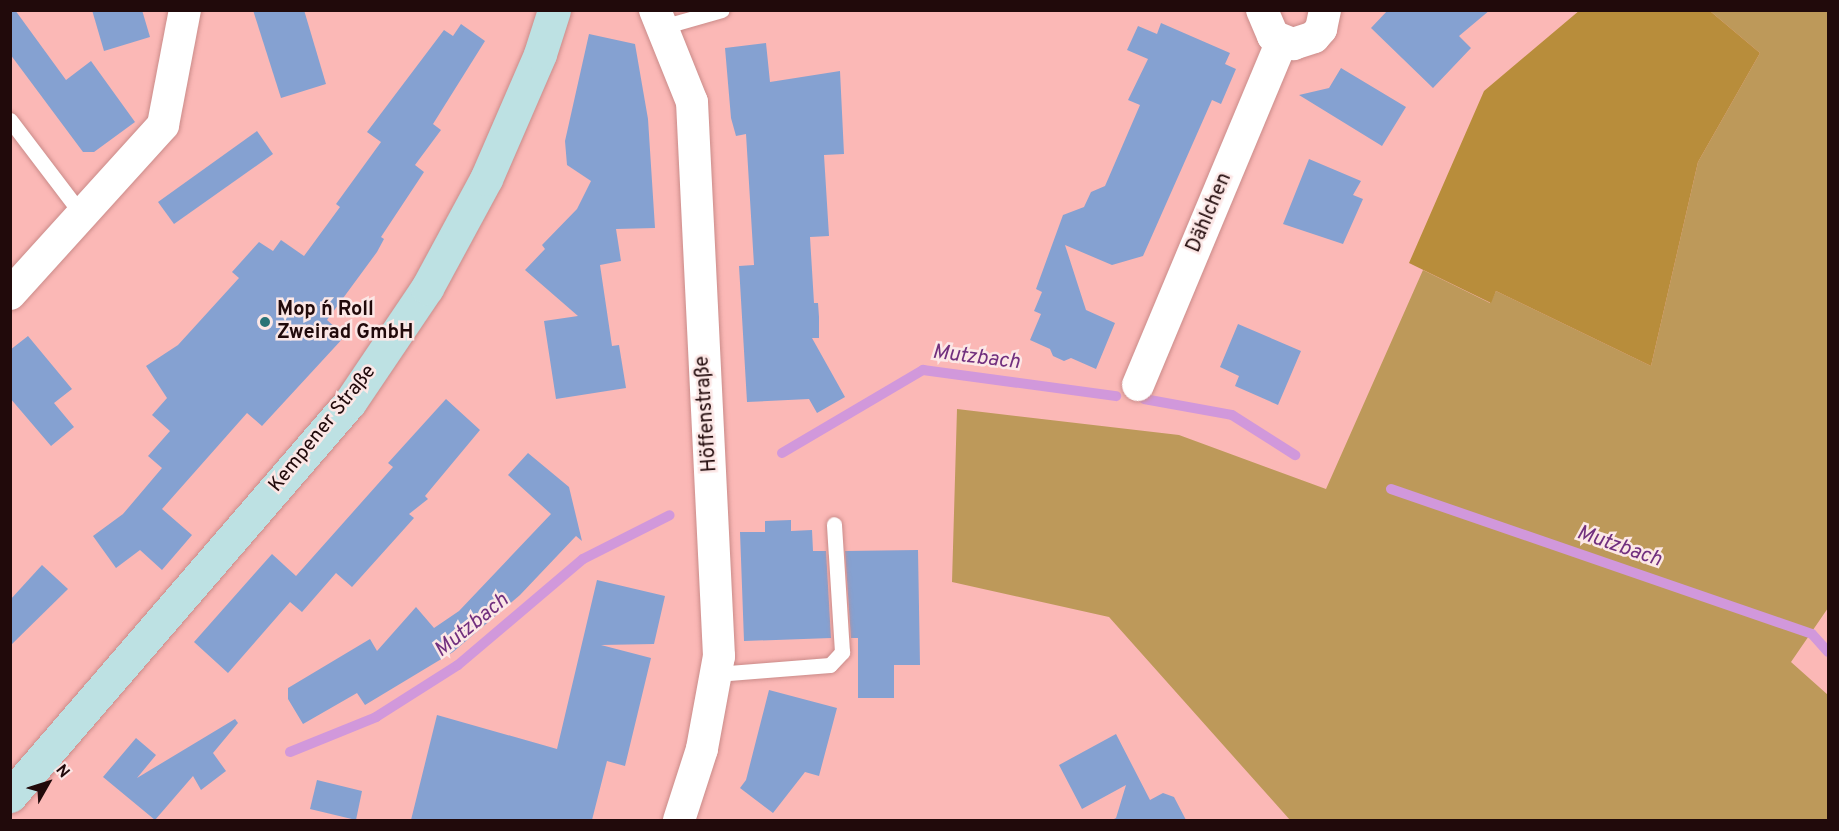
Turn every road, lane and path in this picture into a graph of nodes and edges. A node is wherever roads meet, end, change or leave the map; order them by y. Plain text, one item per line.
1 (185, 10) edge
2 (554, 10) edge
3 (722, 10) edge
4 (1262, 10) edge
5 (1325, 10) edge
6 (658, 19) edge
7 (1282, 41) junction
8 (10, 120) edge
9 (82, 215) junction
10 (10, 294) edge
11 (1138, 385) dead end
12 (834, 524) dead end
13 (716, 674) junction
14 (10, 796) edge
15 (679, 820) edge

1 - 9 street
2 - 14 main road, Kempener Straße
3 - 6 lane
4 - 7 street
5 - 7 street
6 - 13 street, Höffenstraße
7 - 11 street, Dählchen
8 - 9 lane
9 - 10 street
12 - 13 lane
13 - 15 street, Höffenstraße

